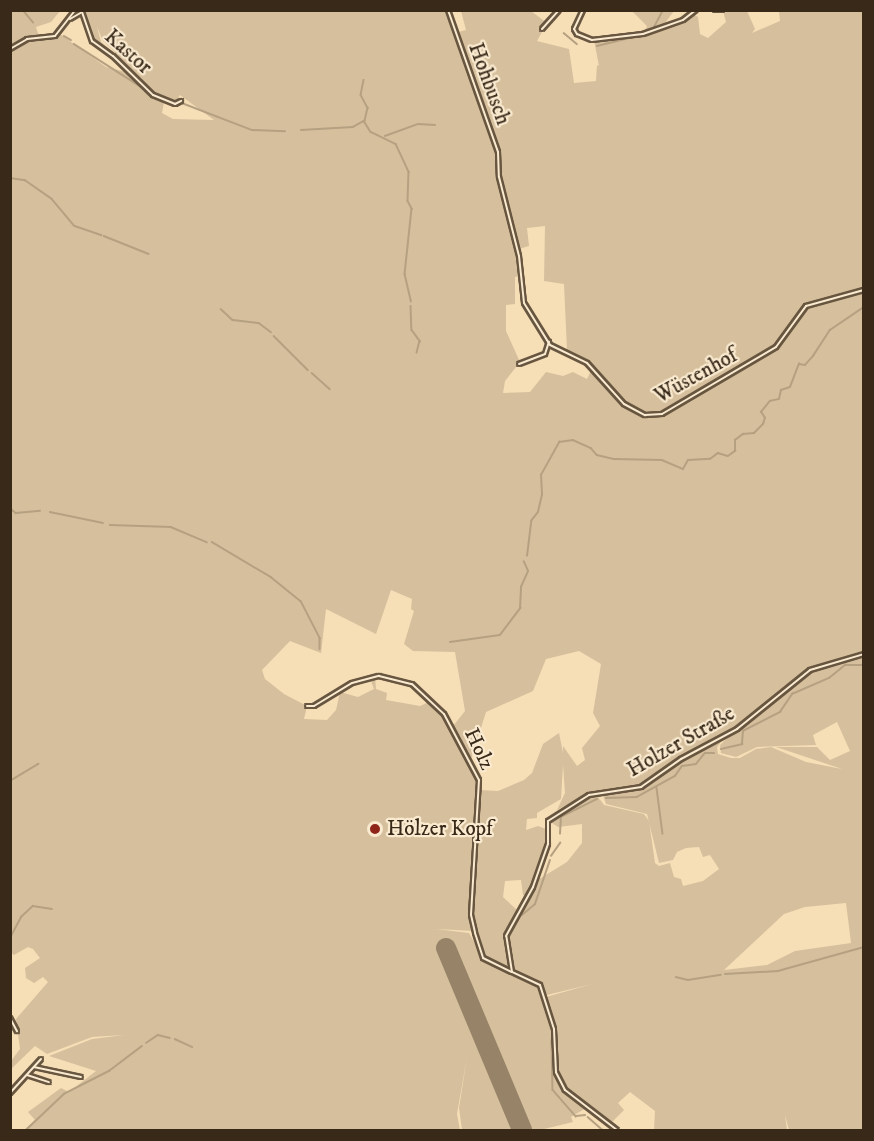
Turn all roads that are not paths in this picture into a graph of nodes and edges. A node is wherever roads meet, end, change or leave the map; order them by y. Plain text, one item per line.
1 (75, 10) edge
2 (448, 10) edge
3 (560, 10) edge
4 (584, 10) edge
5 (696, 10) edge
6 (715, 10) edge
7 (722, 10) edge
8 (70, 19) junction
9 (542, 29) dead end
10 (10, 49) edge
11 (181, 101) dead end
12 (498, 167) joint
13 (864, 290) edge
14 (549, 342) junction
15 (519, 364) dead end
16 (864, 654) edge
17 (307, 706) dead end
18 (512, 972) junction
19 (10, 1018) edge
20 (17, 1031) dead end
21 (41, 1059) dead end
22 (34, 1067) junction
23 (27, 1075) junction
24 (81, 1077) dead end
25 (48, 1082) dead end
26 (10, 1093) edge
27 (617, 1131) edge

1 - 8 street
2 - 12 street, Hohbusch
3 - 9 street
4 - 5 street
6 - 7 street
8 - 10 street
8 - 11 street, Kastor
12 - 14 street, Wüstenhof
13 - 14 street, Wüstenhof
14 - 15 street
16 - 18 street, Holzer Straße
17 - 18 street, Holz
18 - 27 street
19 - 20 street
21 - 22 street
22 - 23 street
22 - 24 street
23 - 25 street
23 - 26 street

